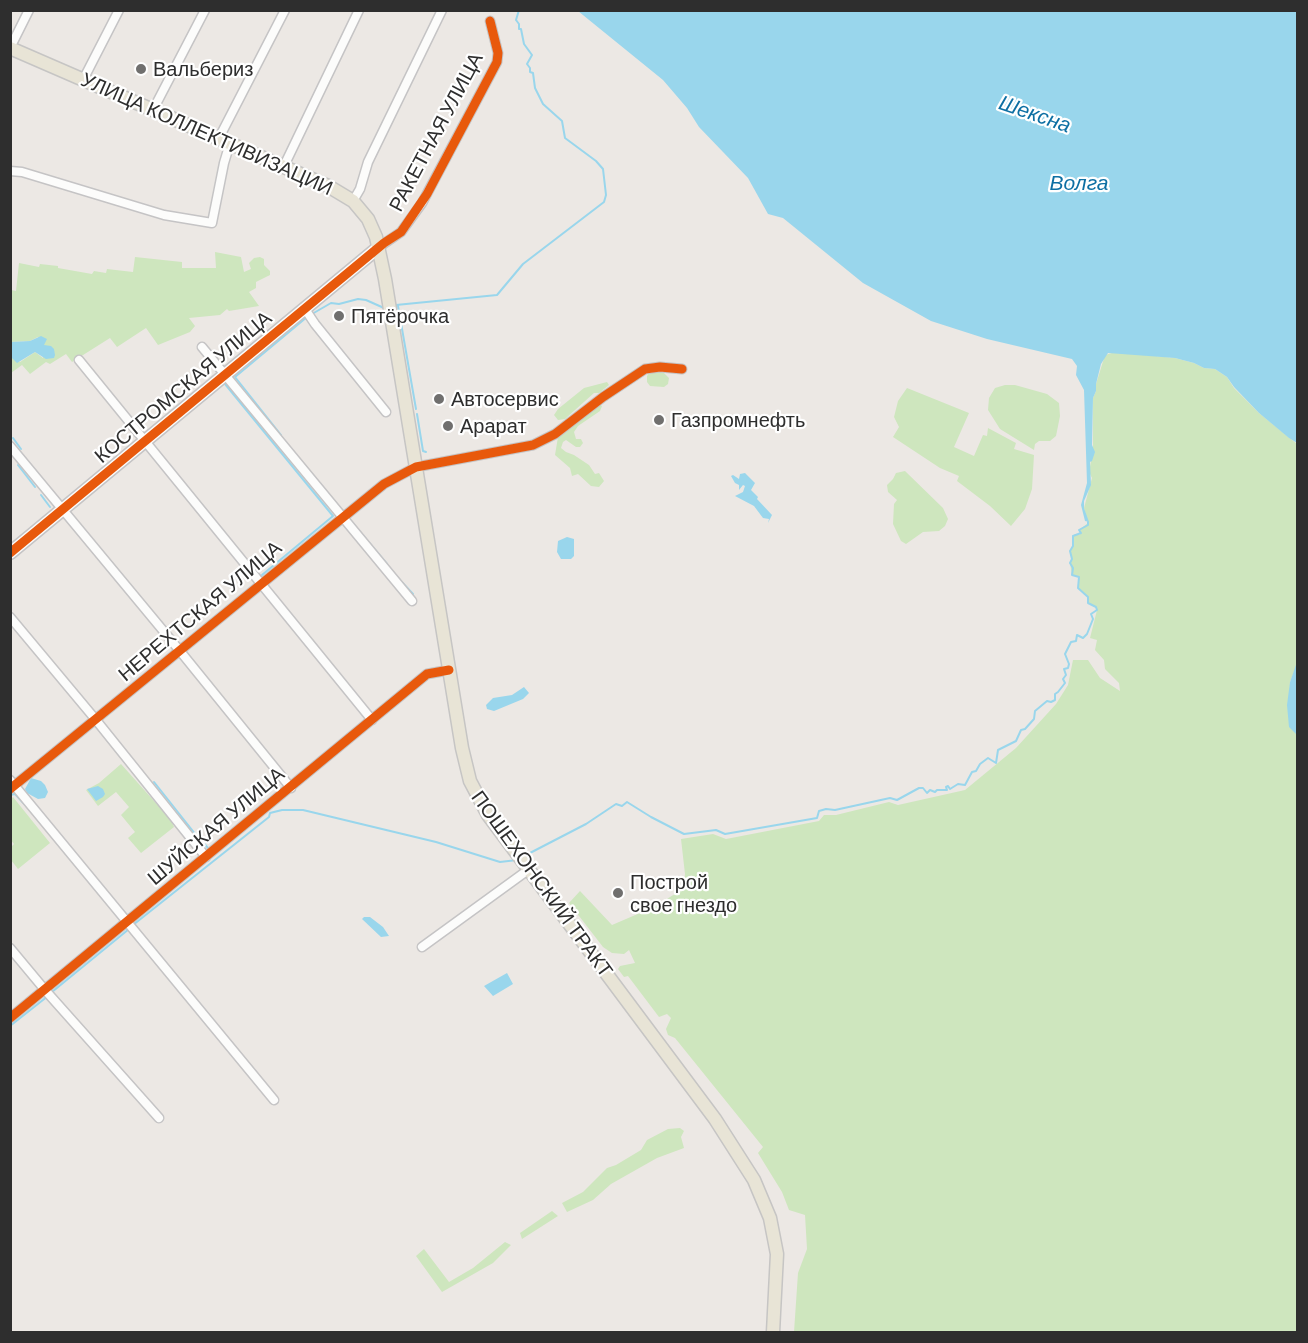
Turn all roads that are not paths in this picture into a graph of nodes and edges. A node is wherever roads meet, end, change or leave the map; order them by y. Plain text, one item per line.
1 (29, 10) edge
2 (119, 10) edge
3 (205, 10) edge
4 (285, 10) edge
5 (359, 10) edge
6 (442, 10) edge
7 (490, 21) dead end
8 (10, 48) edge
9 (83, 80) junction
10 (153, 110) junction
11 (225, 141) junction
12 (284, 166) junction
13 (10, 171) edge
14 (354, 201) junction
15 (379, 247) junction
16 (305, 309) junction
17 (202, 348) dead end
18 (79, 360) dead end
19 (682, 369) dead end
20 (225, 375) junction
21 (386, 412) dead end
22 (146, 441) junction
23 (10, 446) edge
24 (416, 467) junction
25 (63, 510) junction
26 (342, 517) junction
27 (10, 553) edge
28 (262, 583) junction
29 (412, 601) dead end
30 (10, 617) edge
31 (180, 651) junction
32 (449, 670) junction
33 (96, 720) junction
34 (372, 720) junction
35 (12, 784) edge
36 (291, 788) junction
37 (206, 857) junction
38 (528, 870) junction
39 (130, 925) junction
40 (423, 947) dead end
41 (10, 948) edge
42 (48, 993) junction
43 (10, 1018) edge
44 (274, 1100) dead end
45 (159, 1118) dead end
46 (772, 1332) edge

1 - 8 street
2 - 9 street
3 - 10 street
4 - 11 street
5 - 12 street
6 - 14 street
7 - 15 street, РАКЕТНАЯ УЛИЦА
8 - 9 main road, УЛИЦА КОЛЛЕКТИВИЗАЦИИ
9 - 10 main road, УЛИЦА КОЛЛЕКТИВИЗАЦИИ
10 - 11 main road, УЛИЦА КОЛЛЕКТИВИЗАЦИИ
11 - 12 main road, УЛИЦА КОЛЛЕКТИВИЗАЦИИ
11 - 13 street
12 - 14 main road, УЛИЦА КОЛЛЕКТИВИЗАЦИИ
14 - 15 main road, УЛИЦА КОЛЛЕКТИВИЗАЦИИ
15 - 16 street, КОСТРОМСКАЯ УЛИЦА
15 - 24 main road, ПОШЕХОНСКИЙ ТРАКТ
16 - 20 street, КОСТРОМСКАЯ УЛИЦА
16 - 21 street
17 - 20 street
18 - 22 street
19 - 24 street, НЕРЕХТСКАЯ УЛИЦА
20 - 22 street, КОСТРОМСКАЯ УЛИЦА
20 - 26 street
22 - 25 street, КОСТРОМСКАЯ УЛИЦА
22 - 28 street
23 - 25 street
24 - 26 street, НЕРЕХТСКАЯ УЛИЦА
24 - 32 main road, ПОШЕХОНСКИЙ ТРАКТ
25 - 27 street, КОСТРОМСКАЯ УЛИЦА
25 - 31 street
26 - 28 street, НЕРЕХТСКАЯ УЛИЦА
26 - 29 street
28 - 31 street, НЕРЕХТСКАЯ УЛИЦА
28 - 34 street
30 - 33 street
31 - 33 street, НЕРЕХТСКАЯ УЛИЦА
31 - 36 street
32 - 34 street, ШУЙСКАЯ УЛИЦА
32 - 38 main road, ПОШЕХОНСКИЙ ТРАКТ
33 - 35 street, НЕРЕХТСКАЯ УЛИЦА
33 - 37 street
34 - 36 street, ШУЙСКАЯ УЛИЦА
35 - 39 street
36 - 37 street, ШУЙСКАЯ УЛИЦА
37 - 39 street, ШУЙСКАЯ УЛИЦА
38 - 40 street
38 - 46 main road, ПОШЕХОНСКИЙ ТРАКТ
39 - 42 street, ШУЙСКАЯ УЛИЦА
39 - 44 street
41 - 42 street
42 - 43 street, ШУЙСКАЯ УЛИЦА
42 - 45 street

